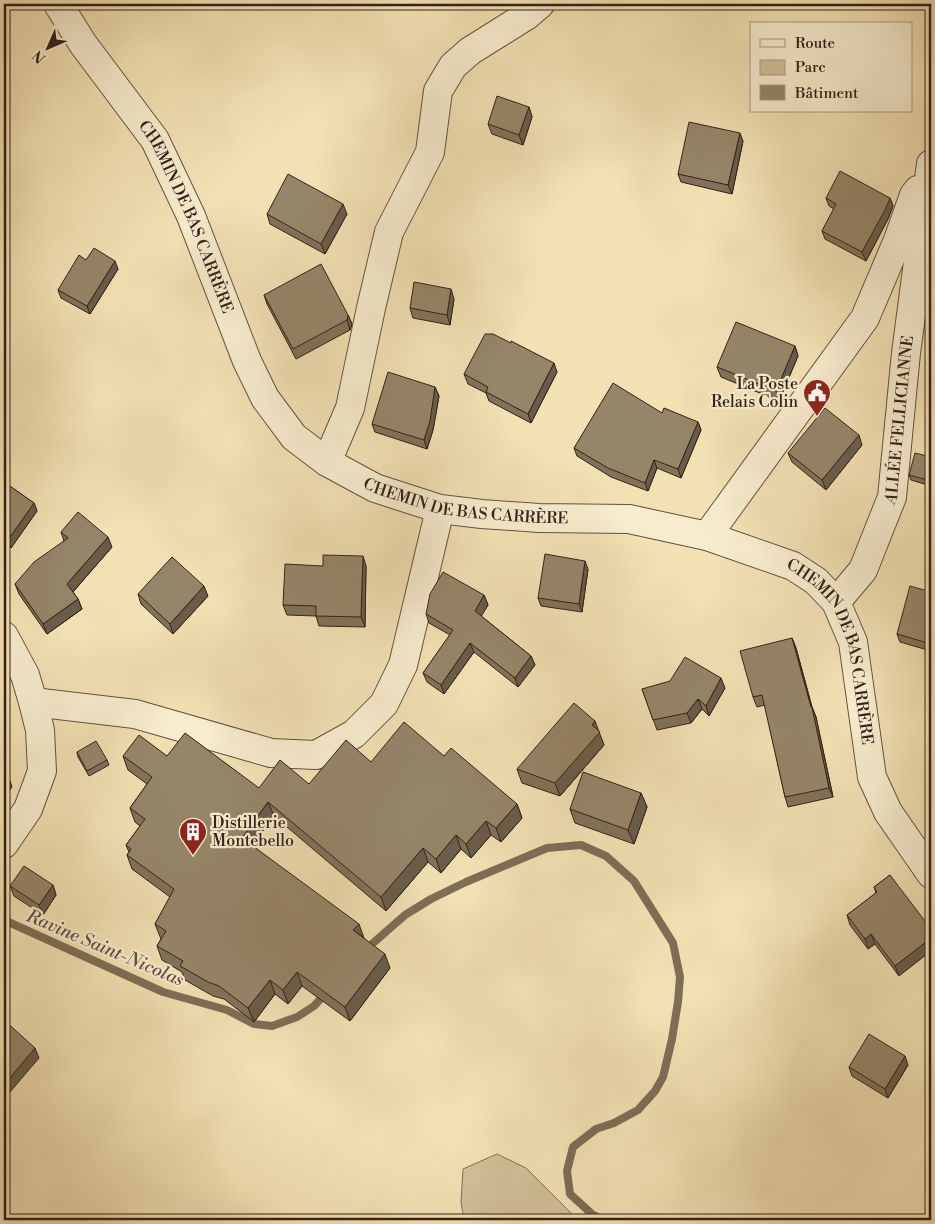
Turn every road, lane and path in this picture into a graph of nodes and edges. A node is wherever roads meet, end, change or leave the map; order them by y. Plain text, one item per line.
1 (58, 4) edge
2 (540, 4) edge
3 (930, 169) edge
4 (327, 462) junction
5 (440, 508) junction
6 (707, 536) junction
7 (836, 602) junction
8 (4, 636) edge
9 (33, 702) junction
10 (4, 844) edge
11 (931, 874) edge

1 - 4 street, CHEMIN DE BAS CARRÈRE
2 - 4 street
3 - 6 street
3 - 7 street, ALLÉE FELLICIANNE
4 - 5 street, CHEMIN DE BAS CARRÈRE
5 - 6 street, CHEMIN DE BAS CARRÈRE
5 - 9 street
6 - 7 street, CHEMIN DE BAS CARRÈRE
7 - 11 street, CHEMIN DE BAS CARRÈRE
8 - 9 street
9 - 10 street

